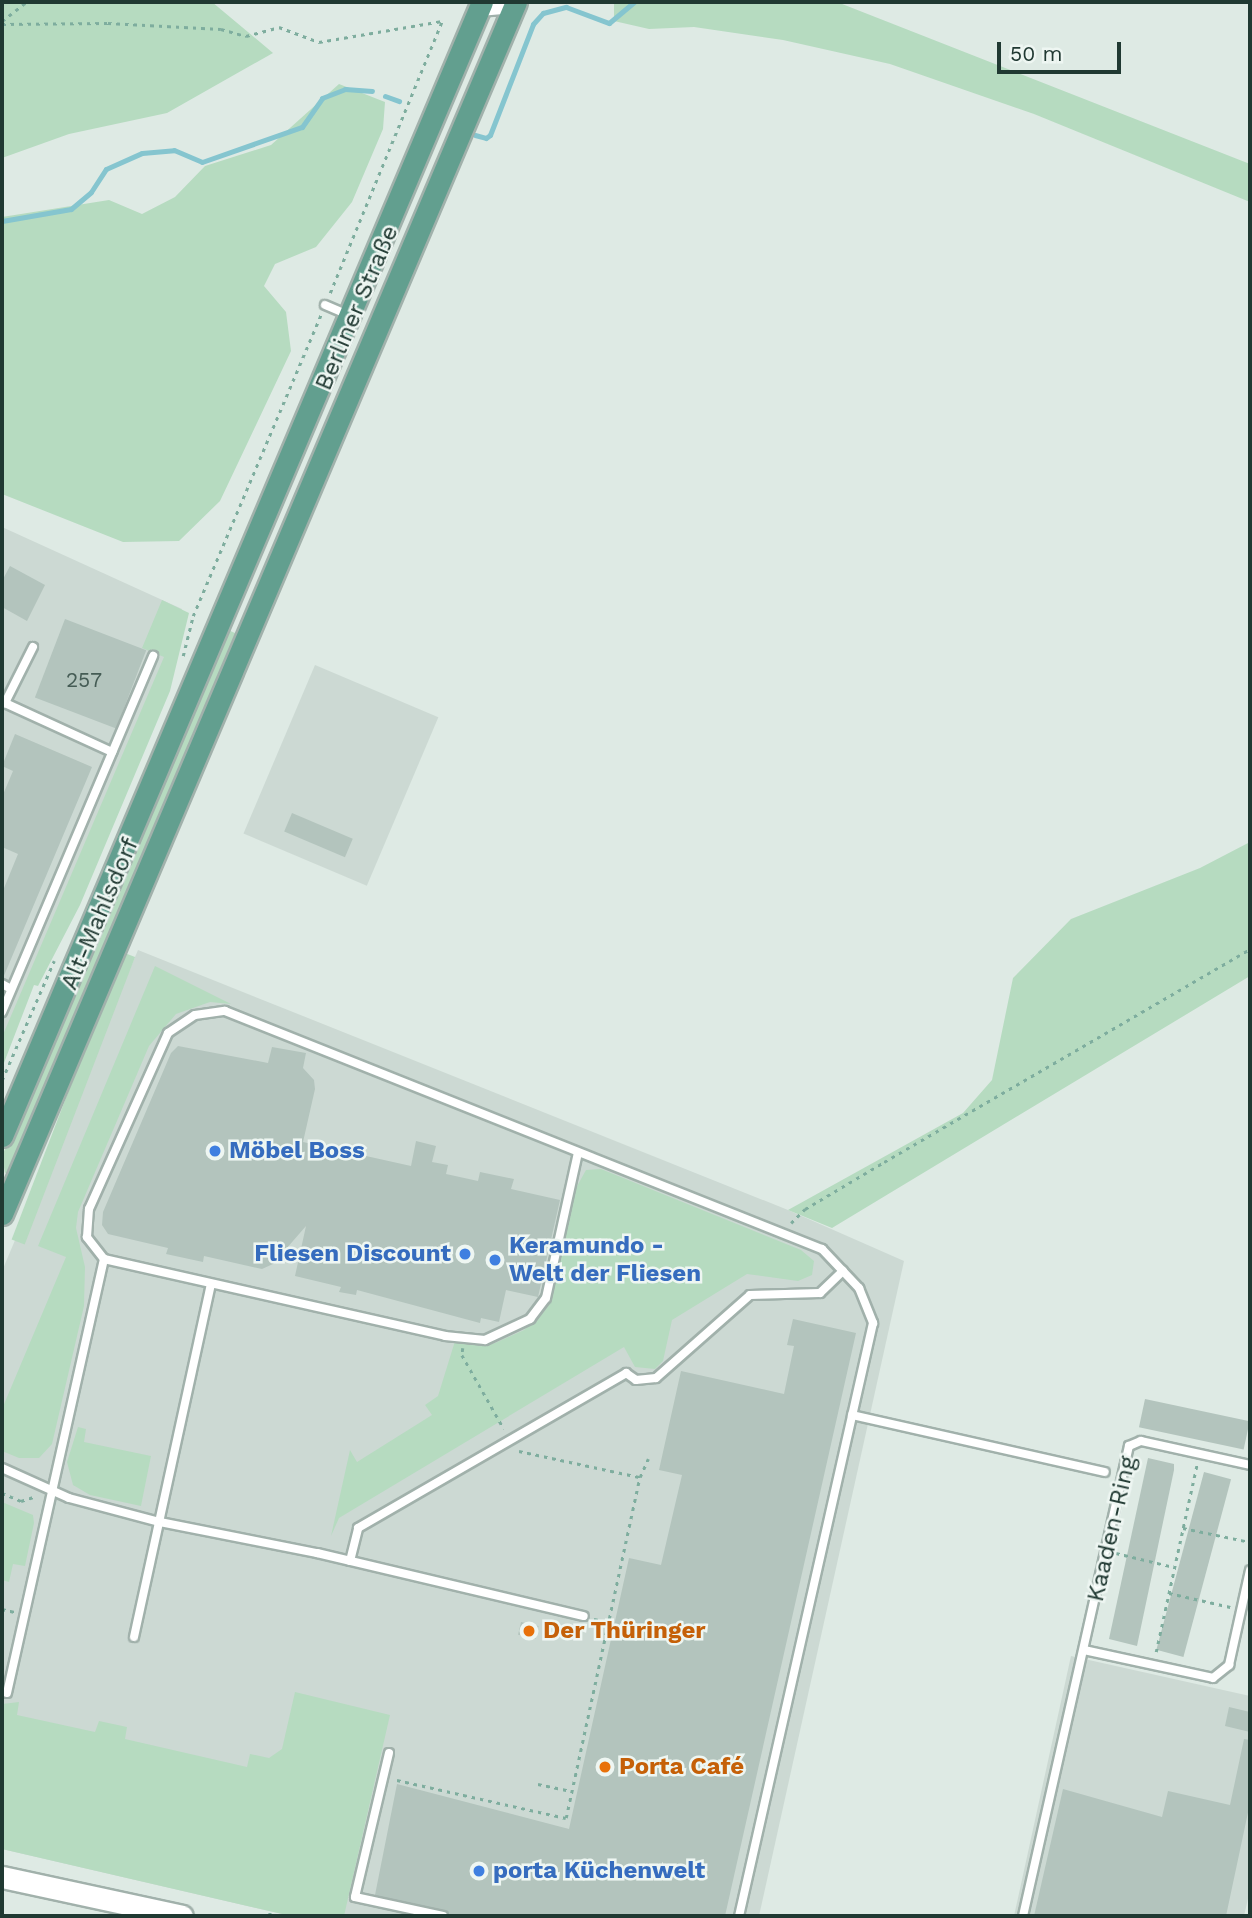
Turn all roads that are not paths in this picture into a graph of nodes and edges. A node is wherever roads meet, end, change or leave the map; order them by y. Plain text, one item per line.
1 (514, 3) edge
2 (475, 4) edge
3 (325, 305) road end
4 (349, 316) junction
5 (217, 628) joint
6 (246, 635) joint
7 (33, 647) dead end
8 (153, 656) dead end
9 (3, 705) edge
10 (112, 752) junction
11 (2, 984) edge
12 (11, 989) junction
13 (2, 1012) edge
14 (2, 1136) edge
15 (578, 1153) junction
16 (2, 1214) edge
17 (104, 1259) junction
18 (844, 1271) junction
19 (211, 1285) junction
20 (852, 1415) junction
21 (1250, 1465) edge
22 (2, 1468) edge
23 (1105, 1472) dead end
24 (52, 1490) junction
25 (160, 1521) junction
26 (350, 1561) junction
27 (1250, 1570) edge
28 (584, 1616) dead end
29 (134, 1637) dead end
30 (1084, 1650) junction
31 (7, 1693) dead end
32 (389, 1753) dead end
33 (2, 1877) edge
34 (182, 1916) edge
35 (443, 1916) edge
36 (739, 1916) edge
37 (1023, 1916) edge

1 - 2 street
1 - 6 main road, Berliner Straße
2 - 4 main road, Berliner Straße
3 - 4 lane
4 - 5 main road, Berliner Straße
5 - 14 main road, Alt-Mahlsdorf
6 - 16 main road, Alt-Mahlsdorf
7 - 9 lane
8 - 10 lane
9 - 10 lane
10 - 12 lane
11 - 12 lane
12 - 13 lane
15 - 17 lane
15 - 18 lane
15 - 19 lane
17 - 19 lane
17 - 24 lane
18 - 20 lane
18 - 26 lane
19 - 25 lane
20 - 23 lane
20 - 36 lane
21 - 30 lane, Kaaden-Ring
22 - 24 lane
24 - 25 lane
24 - 31 lane
25 - 26 lane
25 - 29 lane
26 - 28 lane
27 - 30 lane
30 - 37 lane, Kaaden-Ring
32 - 35 lane
33 - 34 street

